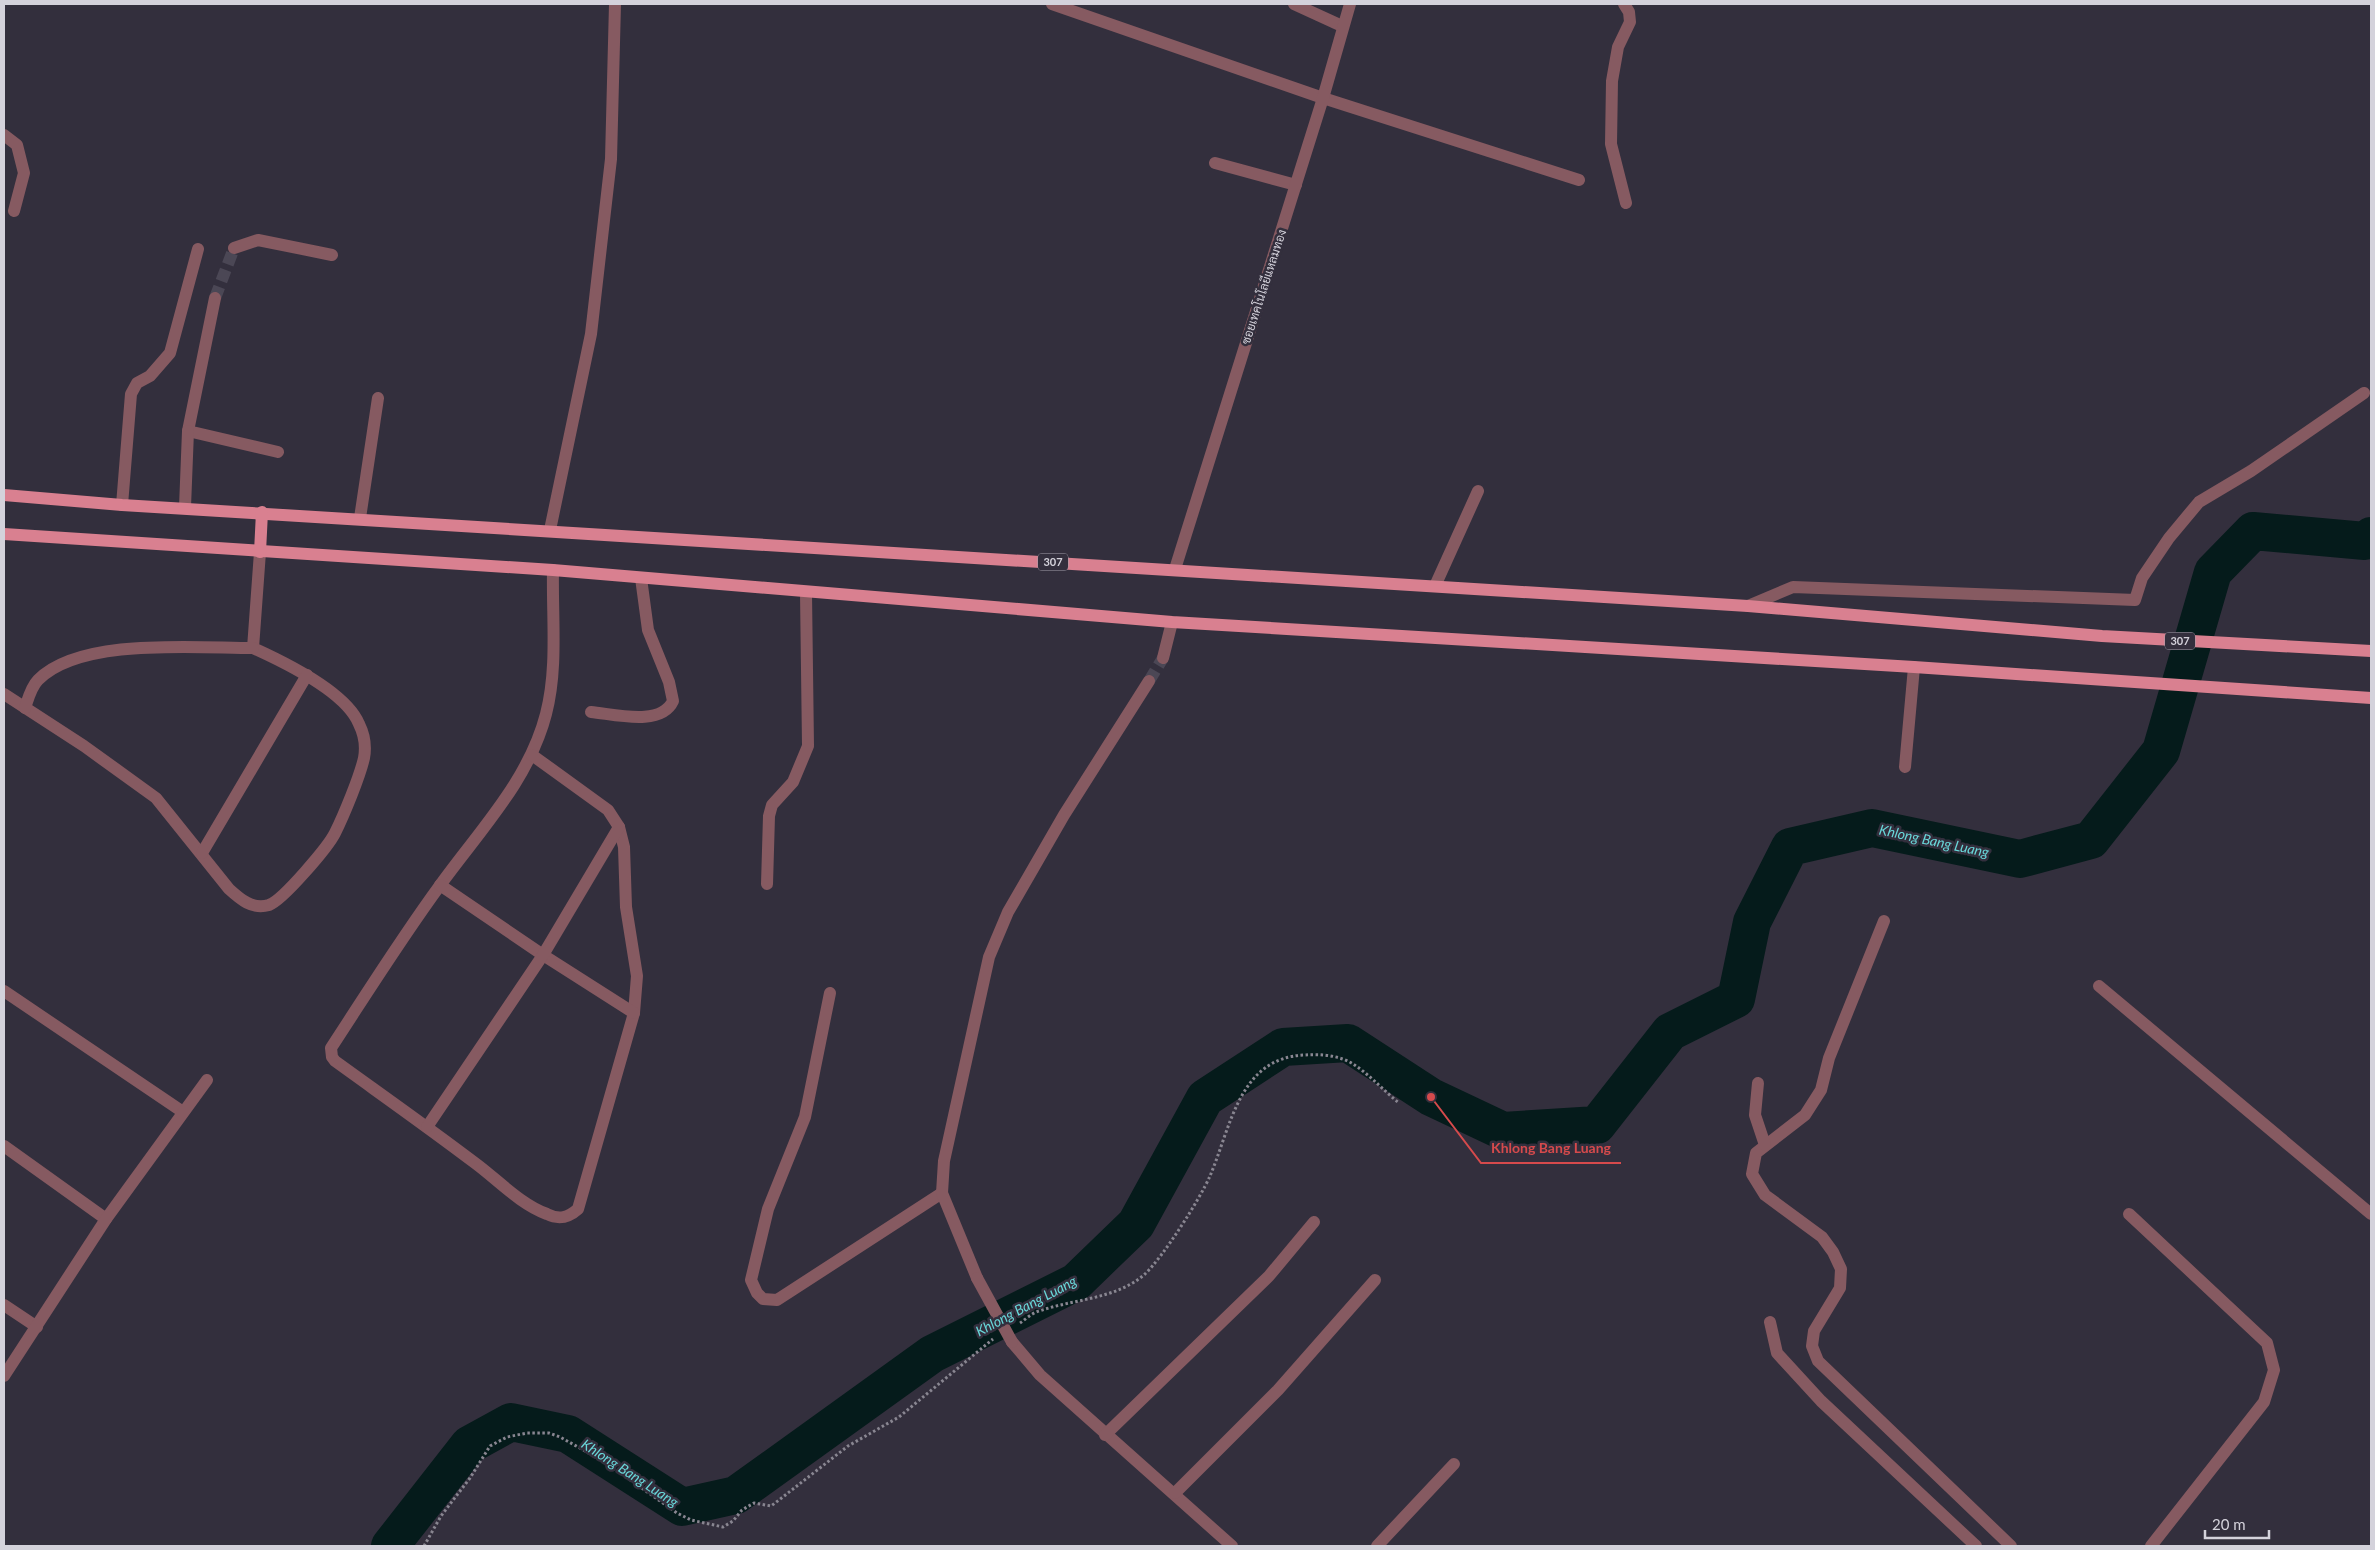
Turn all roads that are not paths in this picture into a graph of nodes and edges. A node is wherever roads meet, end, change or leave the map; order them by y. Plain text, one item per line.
1 (616, 4) edge
2 (1052, 4) edge
3 (1294, 4) edge
4 (1350, 4) edge
5 (1624, 4) edge
6 (1342, 26) junction
7 (1323, 98) junction
8 (4, 135) edge
9 (1215, 163) dead end
10 (1579, 180) dead end
11 (1296, 185) junction
12 (1626, 203) dead end
13 (14, 212) dead end
14 (234, 248) dead end
15 (198, 249) dead end
16 (332, 255) dead end
17 (214, 298) tunnel mouth
18 (2364, 393) dead end
19 (378, 398) dead end
20 (188, 431) junction
21 (278, 452) dead end
22 (1478, 491) dead end
23 (4, 495) edge
24 (122, 505) junction
25 (185, 508) junction
26 (262, 512) junction
27 (360, 518) junction
28 (550, 530) junction
29 (4, 534) edge
30 (260, 552) junction
31 (1174, 569) junction
32 (553, 570) junction
33 (641, 578) junction
34 (1435, 586) junction
35 (806, 593) junction
36 (1748, 606) junction
37 (1172, 622) junction
38 (253, 648) junction
39 (2371, 651) edge
40 (1163, 658) tunnel mouth
41 (1914, 667) junction
42 (307, 675) junction
43 (1149, 680) tunnel mouth
44 (4, 694) edge
45 (2371, 698) edge
46 (25, 708) junction
47 (591, 712) dead end
48 (532, 755) junction
49 (1905, 767) dead end
50 (619, 827) junction
51 (202, 853) junction
52 (767, 884) dead end
53 (440, 885) junction
54 (1884, 921) dead end
55 (543, 955) junction
56 (2099, 986) dead end
57 (4, 991) edge
58 (830, 993) dead end
59 (634, 1012) junction
60 (207, 1080) dead end
61 (1758, 1083) dead end
62 (182, 1112) junction
63 (427, 1127) junction
64 (1765, 1145) junction
65 (4, 1146) edge
66 (942, 1193) junction
67 (2129, 1214) dead end
68 (2371, 1214) edge
69 (106, 1219) junction
70 (1314, 1222) dead end
71 (1375, 1280) dead end
72 (4, 1305) edge
73 (1770, 1322) dead end
74 (37, 1327) junction
75 (4, 1376) edge
76 (1105, 1434) junction
77 (1454, 1464) dead end
78 (1175, 1493) junction
79 (1232, 1546) edge
80 (1377, 1546) edge
81 (1976, 1546) edge
82 (2011, 1546) edge
83 (2151, 1546) edge

1 - 28 street
2 - 7 street
3 - 6 street
4 - 6 street, ซอยเทคโนโลยีแหลมทอง
5 - 12 street
6 - 7 street, ซอยเทคโนโลยีแหลมทอง
7 - 10 street
7 - 11 street, ซอยเทคโนโลยีแหลมทอง
8 - 13 street
9 - 11 street
11 - 31 street, ซอยเทคโนโลยีแหลมทอง
14 - 16 street
15 - 24 street
17 - 20 street
18 - 36 street
19 - 27 street
20 - 21 street
20 - 25 street
22 - 34 street
23 - 24 main road, 307
24 - 25 main road, 307
25 - 26 main road, 307
26 - 27 main road, 307
26 - 30 main road
27 - 28 main road, 307
28 - 31 main road, 307
29 - 30 main road
30 - 32 main road
30 - 38 street
31 - 34 main road, 307
32 - 33 main road
32 - 48 street
33 - 35 main road
33 - 47 street
34 - 36 main road, 307
35 - 37 main road
35 - 52 street
36 - 39 main road, 307
37 - 40 street
37 - 41 main road
38 - 42 street
38 - 46 street
41 - 45 main road
41 - 49 street
42 - 51 street
42 - 51 street
43 - 66 street
44 - 46 street
46 - 51 street
48 - 50 street
48 - 53 street
50 - 55 street
50 - 59 street
53 - 55 street
53 - 63 street
54 - 64 street
55 - 59 street
55 - 63 street
56 - 68 street
57 - 62 street
58 - 66 street
59 - 63 street
60 - 62 street
61 - 64 street
62 - 69 street
64 - 82 street
65 - 69 street
66 - 76 street, bridge
67 - 83 street
69 - 74 street
70 - 76 street
71 - 78 street
72 - 74 street
73 - 81 street
74 - 75 street
76 - 78 street
77 - 80 street
78 - 79 street

